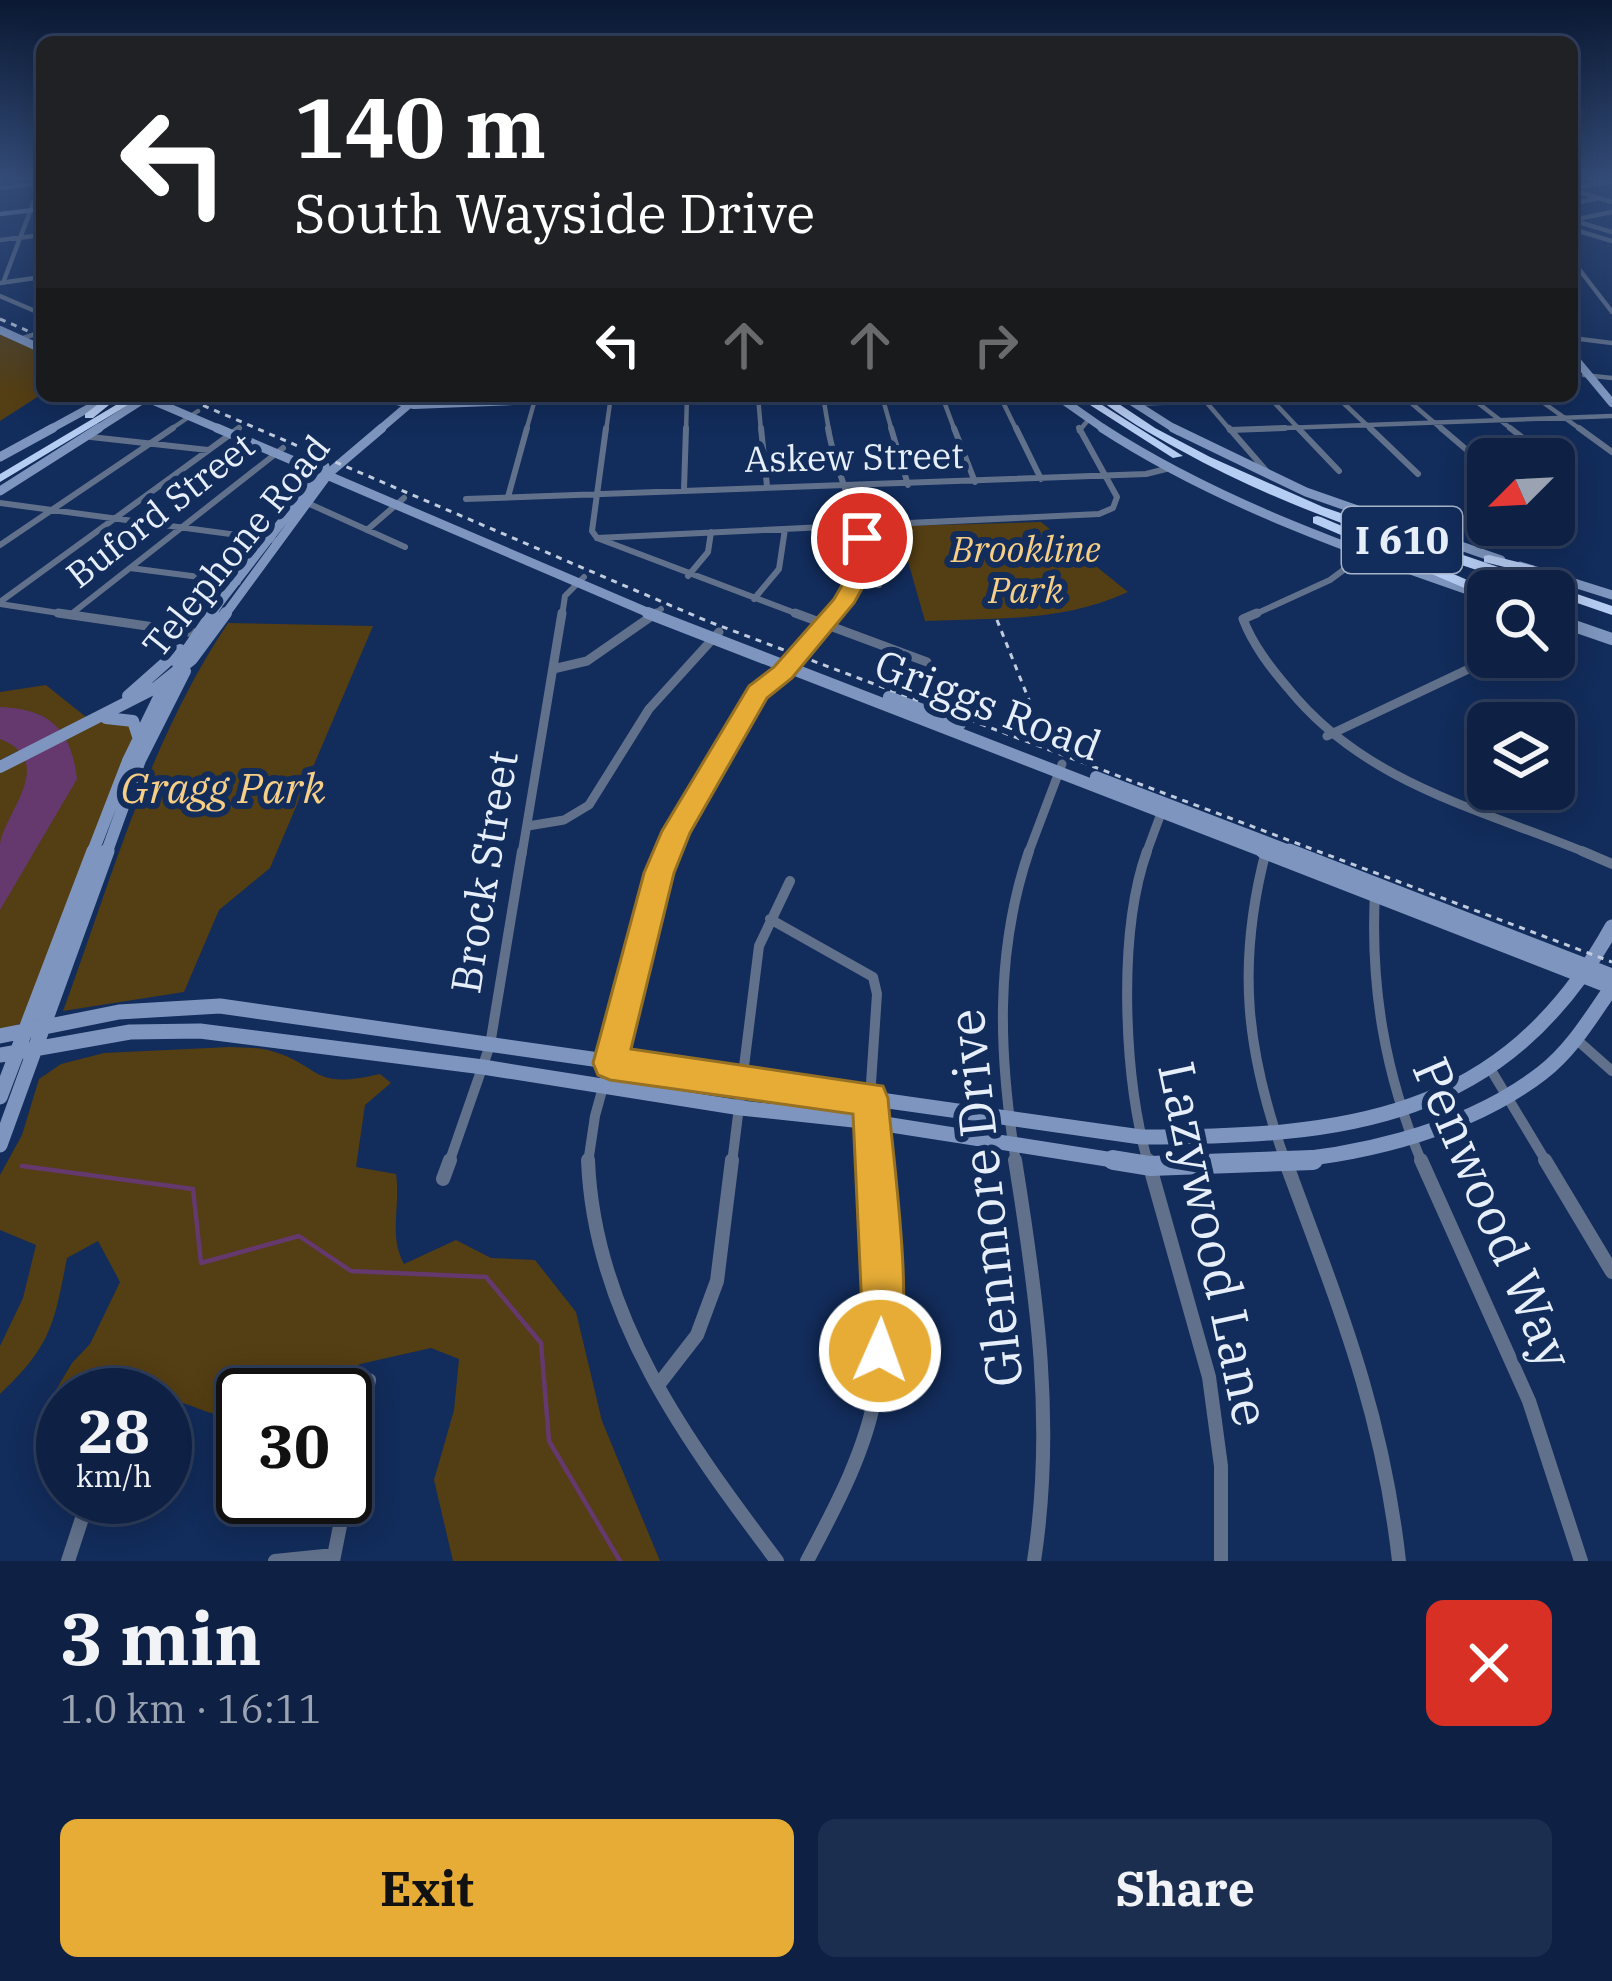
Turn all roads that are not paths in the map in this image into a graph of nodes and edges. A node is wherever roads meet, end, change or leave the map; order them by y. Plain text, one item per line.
1 (16, 249) edge
2 (1578, 268) edge
3 (36, 278) edge
4 (2, 283) edge
5 (1599, 295) junction
6 (0, 296) edge
7 (1612, 296) edge
8 (36, 306) edge
9 (29, 308) junction
10 (36, 311) edge
11 (1612, 312) edge
12 (0, 327) edge
13 (36, 334) edge
14 (24, 338) junction
15 (1578, 339) edge
16 (36, 343) edge
17 (1612, 343) edge
18 (1578, 366) edge
19 (1578, 374) edge
20 (1584, 375) junction
21 (1612, 378) edge
22 (1578, 379) edge
23 (124, 402) edge
24 (125, 402) edge
25 (127, 402) edge
26 (129, 402) edge
27 (130, 402) edge
28 (156, 402) edge
29 (407, 402) edge
30 (534, 402) edge
31 (610, 402) edge
32 (687, 402) edge
33 (759, 402) edge
34 (824, 402) edge
35 (884, 402) edge
36 (943, 402) edge
37 (1003, 402) edge
38 (1065, 402) edge
39 (1091, 402) edge
40 (1110, 402) edge
41 (1131, 402) edge
42 (1162, 402) edge
43 (1206, 402) edge
44 (1274, 402) edge
45 (1342, 402) edge
46 (1409, 402) edge
47 (1476, 402) edge
48 (1542, 402) edge
49 (1134, 404) junction
50 (1612, 410) edge
51 (195, 412) junction
52 (1564, 418) junction
53 (1089, 419) junction
54 (1498, 420) junction
55 (1433, 422) junction
56 (1366, 424) junction
57 (1298, 428) junction
58 (236, 430) junction
59 (1230, 430) junction
60 (61, 437) junction
61 (91, 437) junction
62 (1522, 438) edge
63 (149, 443) junction
64 (208, 450) junction
65 (280, 450) junction
66 (1467, 450) edge
67 (1612, 452) edge
68 (1252, 455) junction
69 (0, 457) edge
70 (1239, 460) junction
71 (40, 466) junction
72 (1170, 468) junction
73 (327, 469) junction
74 (1339, 471) dead end
75 (0, 474) edge
76 (1269, 474) junction
77 (1418, 474) dead end
78 (1106, 476) junction
79 (1041, 478) junction
80 (975, 482) junction
81 (841, 483) junction
82 (908, 485) junction
83 (767, 486) junction
84 (684, 489) junction
85 (0, 491) edge
86 (597, 493) junction
87 (508, 496) junction
88 (466, 499) dead end
89 (302, 500) junction
90 (402, 500) junction
91 (0, 503) edge
92 (52, 510) junction
93 (1300, 512) junction
94 (116, 518) junction
95 (1341, 518) junction
96 (859, 525) junction
97 (182, 527) junction
98 (785, 529) junction
99 (367, 530) junction
100 (711, 532) junction
101 (597, 538) junction
102 (273, 539) junction
103 (0, 545) edge
104 (405, 547) dead end
105 (1365, 554) junction
106 (130, 568) junction
107 (1529, 569) junction
108 (1492, 570) edge
109 (1467, 571) edge
110 (688, 576) junction
111 (581, 579) junction
112 (856, 580) junction
113 (241, 583) junction
114 (879, 585) dead end
115 (1467, 586) edge
116 (1467, 588) edge
117 (1612, 595) edge
118 (1575, 598) edge
119 (754, 599) junction
120 (0, 603) edge
121 (1575, 609) edge
122 (1612, 611) edge
123 (657, 612) junction
124 (70, 615) junction
125 (1612, 621) edge
126 (825, 625) junction
127 (1575, 626) edge
128 (201, 634) junction
129 (716, 635) junction
130 (1612, 639) edge
131 (192, 659) junction
132 (927, 662) dead end
133 (791, 663) junction
134 (553, 669) junction
135 (1467, 670) edge
136 (168, 680) junction
137 (91, 720) junction
138 (1327, 736) junction
139 (138, 737) junction
140 (0, 767) edge
141 (1061, 767) junction
142 (1163, 808) junction
143 (529, 826) junction
144 (1266, 849) junction
145 (1612, 863) edge
146 (790, 881) dead end
147 (1376, 892) junction
148 (770, 919) junction
149 (1612, 927) edge
150 (1588, 972) junction
151 (1612, 976) edge
152 (1612, 987) edge
153 (171, 1006) junction
154 (44, 1025) junction
155 (25, 1029) junction
156 (160, 1030) junction
157 (0, 1036) edge
158 (1576, 1039) junction
159 (490, 1045) junction
160 (35, 1047) junction
161 (8, 1053) edge
162 (610, 1063) junction
163 (483, 1067) junction
164 (1490, 1070) junction
165 (1612, 1071) edge
166 (744, 1082) junction
167 (605, 1085) junction
168 (0, 1097) edge
169 (1507, 1097) junction
170 (870, 1098) junction
171 (741, 1108) junction
172 (1399, 1112) junction
173 (1010, 1119) junction
174 (872, 1122) junction
175 (1275, 1136) junction
176 (1410, 1137) junction
177 (1142, 1138) junction
178 (0, 1145) edge
179 (1014, 1148) junction
180 (1285, 1162) junction
181 (1150, 1166) junction
182 (443, 1179) dead end
183 (1612, 1272) edge
184 (659, 1384) junction
185 (80, 1524) edge
186 (341, 1524) edge
187 (334, 1558) edge
188 (68, 1561) edge
189 (275, 1561) edge
190 (777, 1561) edge
191 (807, 1561) edge
192 (1034, 1561) edge
193 (1221, 1561) edge
194 (1400, 1561) edge
195 (1581, 1561) edge

1 - 4 street
2 - 5 street
3 - 4 street
5 - 7 street
5 - 11 street
6 - 9 street
8 - 9 street
9 - 10 street
12 - 14 main road
13 - 14 street
14 - 16 main road
15 - 17 street
18 - 20 main road
19 - 20 main road
20 - 21 street
20 - 50 main road
22 - 50 main road
23 - 60 highway
24 - 69 main road
25 - 60 highway
26 - 71 main road
27 - 61 main road
28 - 51 main road, Griggs Road
29 - 73 main road, Telephone Road
30 - 87 street
31 - 86 street
32 - 84 street
33 - 83 street
34 - 81 street
35 - 82 street
36 - 80 street
37 - 79 street
38 - 53 main road
39 - 93 highway, I 610
40 - 95 highway, I 610
41 - 49 main road
42 - 49 street
43 - 59 street
44 - 57 street
45 - 56 street
46 - 55 street
47 - 54 street
48 - 52 street
49 - 70 main road
50 - 52 street
51 - 58 main road, Griggs Road
51 - 63 street
52 - 54 street
52 - 67 street
53 - 72 main road
53 - 78 street
54 - 55 street
54 - 62 street
55 - 56 street
55 - 66 street
56 - 57 street
56 - 77 street
57 - 59 street
57 - 74 street
58 - 64 street
58 - 65 main road, Griggs Road
59 - 68 street
60 - 75 highway
61 - 63 street
61 - 71 main road
63 - 64 street
63 - 92 street
64 - 94 street
65 - 73 main road, Griggs Road
65 - 97 street, Buford Street
68 - 70 street
68 - 76 street
70 - 76 main road
71 - 85 main road
72 - 78 street, Askew Street
72 - 105 main road
73 - 89 main road, Telephone Road
73 - 90 main road, Griggs Road
76 - 107 main road
78 - 79 street, Askew Street
78 - 96 street
79 - 80 street, Askew Street
80 - 82 street, Askew Street
81 - 82 street, Askew Street
81 - 83 street, Askew Street
81 - 96 street
83 - 84 street, Askew Street
84 - 86 street, Askew Street
86 - 87 street, Askew Street
86 - 101 street
87 - 88 street, Askew Street
89 - 99 street
89 - 102 main road, Telephone Road
90 - 99 street
90 - 111 main road, Griggs Road
91 - 92 street
92 - 94 street
92 - 103 street
93 - 109 highway, I 610
93 - 115 highway
94 - 97 street
94 - 120 street
95 - 107 highway
95 - 108 highway, I 610
96 - 98 street
96 - 112 street
97 - 102 street
97 - 106 street, Buford Street
98 - 100 street
98 - 119 street
99 - 104 street
100 - 101 street
100 - 110 street
101 - 110 street
102 - 113 main road, Telephone Road
105 - 116 main road
105 - 138 street
106 - 113 street
106 - 124 street, Buford Street
107 - 117 main road
110 - 119 street
111 - 123 main road, Griggs Road
111 - 134 street, Brock Street
112 - 114 street
112 - 126 street
113 - 128 main road, Telephone Road
113 - 128 main road, Telephone Road
118 - 122 highway, I 610
119 - 126 street
120 - 124 street
121 - 125 highway
123 - 129 main road, Griggs Road
123 - 134 street
124 - 128 street
126 - 132 street
126 - 133 street
127 - 130 main road
128 - 131 main road, Telephone Road
128 - 136 main road
128 - 137 main road, Telephone Road
129 - 133 main road, Griggs Road
129 - 143 street
131 - 136 main road, Telephone Road
131 - 154 main road
133 - 141 main road, Griggs Road
133 - 162 street
134 - 143 street, Brock Street
135 - 138 street
136 - 137 main road, Telephone Road
136 - 139 main road
137 - 139 main road
137 - 140 main road, Telephone Road
138 - 145 street
139 - 155 main road
141 - 142 main road, Griggs Road
141 - 173 street, Glenmore Drive
142 - 144 main road, Griggs Road
142 - 177 street, Lazywood Lane
143 - 159 street, Brock Street
144 - 147 main road, Griggs Road
144 - 175 street
146 - 148 street
147 - 150 main road, Griggs Road
147 - 172 street, Penwood Way
148 - 166 street
148 - 170 street
149 - 150 main road
150 - 151 main road, Griggs Road
150 - 152 main road, Griggs Road
150 - 164 main road
152 - 158 main road
153 - 154 main road
153 - 156 main road
153 - 159 main road
154 - 155 main road
154 - 160 main road
155 - 157 main road
155 - 161 main road
156 - 160 main road
156 - 163 main road
158 - 165 street
158 - 169 main road
159 - 162 main road
159 - 163 street, Brock Street
160 - 161 main road
160 - 178 main road
161 - 168 main road
162 - 166 main road
162 - 167 street
163 - 167 main road
163 - 182 street, Brock Street
164 - 169 street
164 - 172 main road
166 - 170 main road
166 - 171 street
167 - 171 main road
167 - 184 street
169 - 176 main road
169 - 183 street
170 - 173 main road
170 - 174 street
171 - 174 main road
171 - 184 street
172 - 175 main road
172 - 176 street, Penwood Way
173 - 177 main road
173 - 179 street, Glenmore Drive
174 - 179 main road
174 - 191 street
175 - 177 main road
175 - 180 street
176 - 180 main road
176 - 195 street, Penwood Way
177 - 181 street, Lazywood Lane
179 - 181 main road
179 - 192 street, Glenmore Drive
180 - 181 main road
180 - 194 street
181 - 193 street, Lazywood Lane
184 - 190 street
185 - 188 street
186 - 187 street
187 - 189 street

